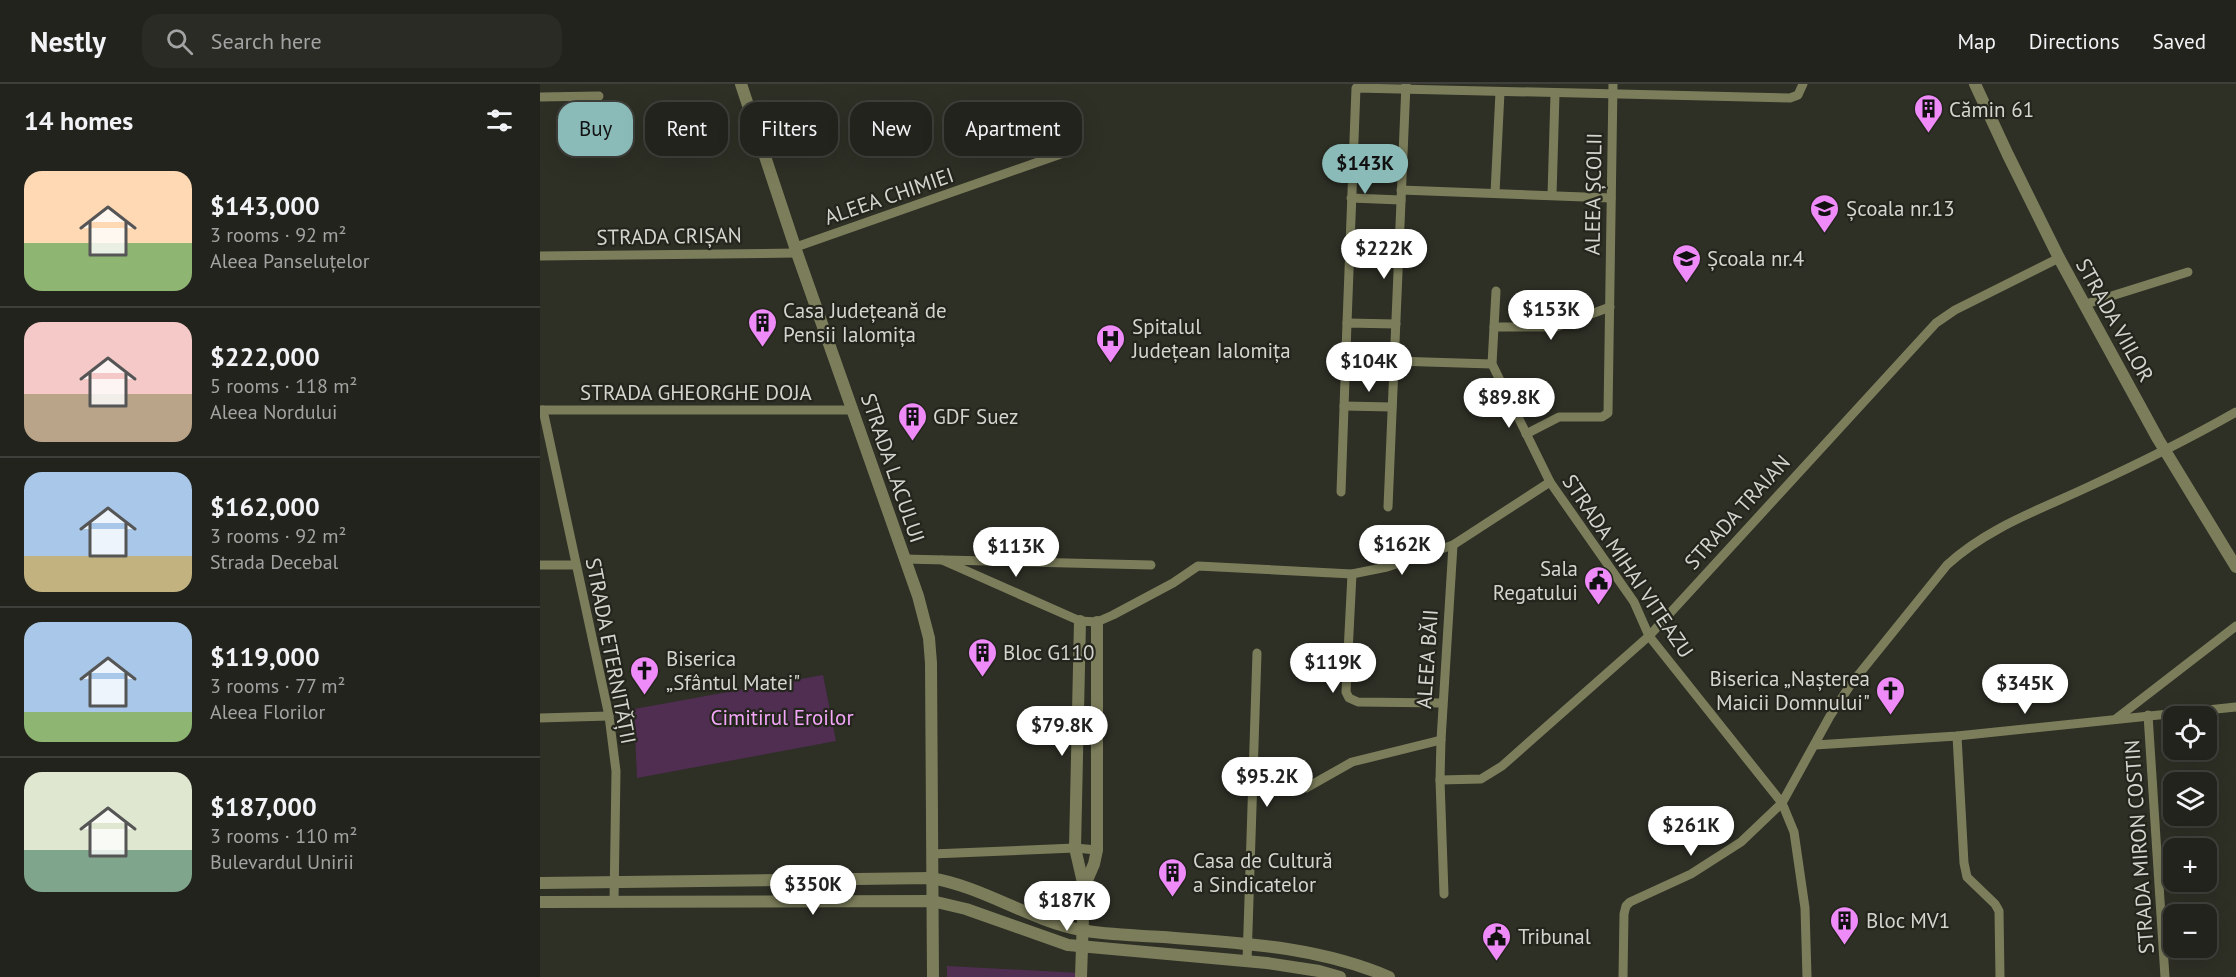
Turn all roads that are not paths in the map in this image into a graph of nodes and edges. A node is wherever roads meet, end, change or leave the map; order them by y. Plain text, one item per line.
1 (741, 84) edge
2 (1803, 84) edge
3 (1975, 84) edge
4 (1356, 86) edge
5 (1406, 87) edge
6 (1613, 89) edge
7 (1500, 92) junction
8 (1554, 94) junction
9 (599, 96) dead end
10 (540, 97) edge
11 (1056, 156) edge
12 (1495, 193) junction
13 (1401, 195) junction
14 (1552, 195) junction
15 (1351, 198) junction
16 (1611, 198) junction
17 (797, 250) junction
18 (540, 255) edge
19 (2059, 258) junction
20 (2188, 273) dead end
21 (1496, 291) dead end
22 (2086, 304) junction
23 (1610, 307) junction
24 (1347, 323) junction
25 (1396, 324) junction
26 (1494, 327) junction
27 (1394, 361) junction
28 (1492, 364) junction
29 (1344, 405) junction
30 (1392, 407) junction
31 (541, 410) edge
32 (852, 410) junction
33 (2236, 412) edge
34 (1526, 434) junction
35 (2165, 452) junction
36 (1550, 482) junction
37 (1341, 492) dead end
38 (1388, 507) dead end
39 (1453, 545) junction
40 (904, 559) junction
41 (942, 560) junction
42 (575, 565) junction
43 (1151, 565) dead end
44 (2236, 565) edge
45 (540, 566) edge
46 (1352, 574) junction
47 (1080, 621) junction
48 (1097, 622) junction
49 (2236, 626) edge
50 (1649, 636) junction
51 (1257, 653) dead end
52 (1442, 703) junction
53 (2236, 707) edge
54 (2148, 715) junction
55 (609, 716) junction
56 (540, 718) edge
57 (2115, 719) junction
58 (1957, 736) junction
59 (1441, 740) junction
60 (1815, 745) junction
61 (1440, 780) junction
62 (1254, 787) junction
63 (1782, 803) junction
64 (1075, 848) junction
65 (1097, 850) junction
66 (932, 854) junction
67 (931, 878) junction
68 (614, 881) junction
69 (540, 883) edge
70 (1084, 887) junction
71 (1444, 894) dead end
72 (932, 901) junction
73 (540, 902) edge
74 (614, 902) junction
75 (1082, 930) junction
76 (1248, 943) junction
77 (1081, 946) junction
78 (1320, 954) junction
79 (1247, 961) junction
80 (1319, 974) edge
81 (933, 977) edge
82 (1081, 977) edge
83 (1340, 977) edge
84 (1389, 977) edge
85 (1623, 977) edge
86 (1807, 977) edge
87 (2000, 977) edge
88 (2165, 977) edge

1 - 17 street, STRADA LACULUI
2 - 6 street
3 - 19 street, STRADA VIILOR
4 - 5 street
4 - 15 street
5 - 7 street
5 - 13 street
6 - 8 street
6 - 16 street, ALEEA ȘCOLII
7 - 8 street
7 - 12 street
8 - 14 street
9 - 10 street
11 - 17 street, ALEEA CHIMIEI
12 - 13 street
12 - 14 street
13 - 15 street
13 - 25 street
14 - 16 street
15 - 24 street
16 - 23 street, ALEEA ȘCOLII
17 - 18 street, STRADA CRIȘAN
17 - 32 street, STRADA LACULUI
19 - 22 street, STRADA VIILOR
19 - 50 street, STRADA TRAIAN
20 - 22 street
21 - 26 street
22 - 35 street, STRADA VIILOR
23 - 26 street
23 - 34 street, ALEEA ȘCOLII
24 - 25 street
24 - 29 street
25 - 27 street
26 - 28 street
27 - 28 street
27 - 30 street
28 - 34 street, STRADA MIHAI VITEAZU
29 - 30 street
29 - 37 street
30 - 38 street
31 - 32 street, STRADA GHEORGHE DOJA
31 - 42 street, STRADA ETERNITĂȚII
32 - 40 street, STRADA LACULUI
33 - 35 street
34 - 36 street, STRADA MIHAI VITEAZU
35 - 44 street, STRADA VIILOR
35 - 60 street
36 - 39 street
36 - 50 street, STRADA MIHAI VITEAZU
39 - 46 street
39 - 52 street, ALEEA BĂII
40 - 41 street
40 - 66 street, STRADA LACULUI
41 - 43 street
41 - 47 street
42 - 45 street
42 - 55 street, STRADA ETERNITĂȚII
46 - 48 street
46 - 52 street
47 - 48 street
47 - 64 street
48 - 65 street
49 - 57 street
50 - 61 street, STRADA TRAIAN
50 - 63 street, STRADA MIHAI VITEAZU
51 - 62 street
52 - 59 street, ALEEA BĂII
53 - 54 street
54 - 57 street
54 - 88 street, STRADA MIRON COSTIN
55 - 56 street
55 - 68 street, STRADA ETERNITĂȚII
57 - 58 street
58 - 60 street
58 - 87 street
59 - 61 street, ALEEA BĂII
59 - 62 street, ALEEA BĂII
60 - 63 street
61 - 71 street, ALEEA BĂII
62 - 76 street
63 - 85 street
63 - 86 street, STRADA MIHAI VITEAZU
64 - 65 street
64 - 66 street
64 - 70 street
65 - 70 street
66 - 67 street, STRADA LACULUI
67 - 68 street
67 - 72 street, STRADA LACULUI
67 - 75 street
68 - 69 street
68 - 74 street, STRADA ETERNITĂȚII
70 - 75 street
72 - 74 street
72 - 77 street
72 - 81 street, STRADA LACULUI
73 - 74 street
75 - 76 street
75 - 77 street
76 - 78 street
76 - 79 street
77 - 79 street
77 - 82 street
78 - 80 street
78 - 84 street
79 - 80 street
80 - 83 street

